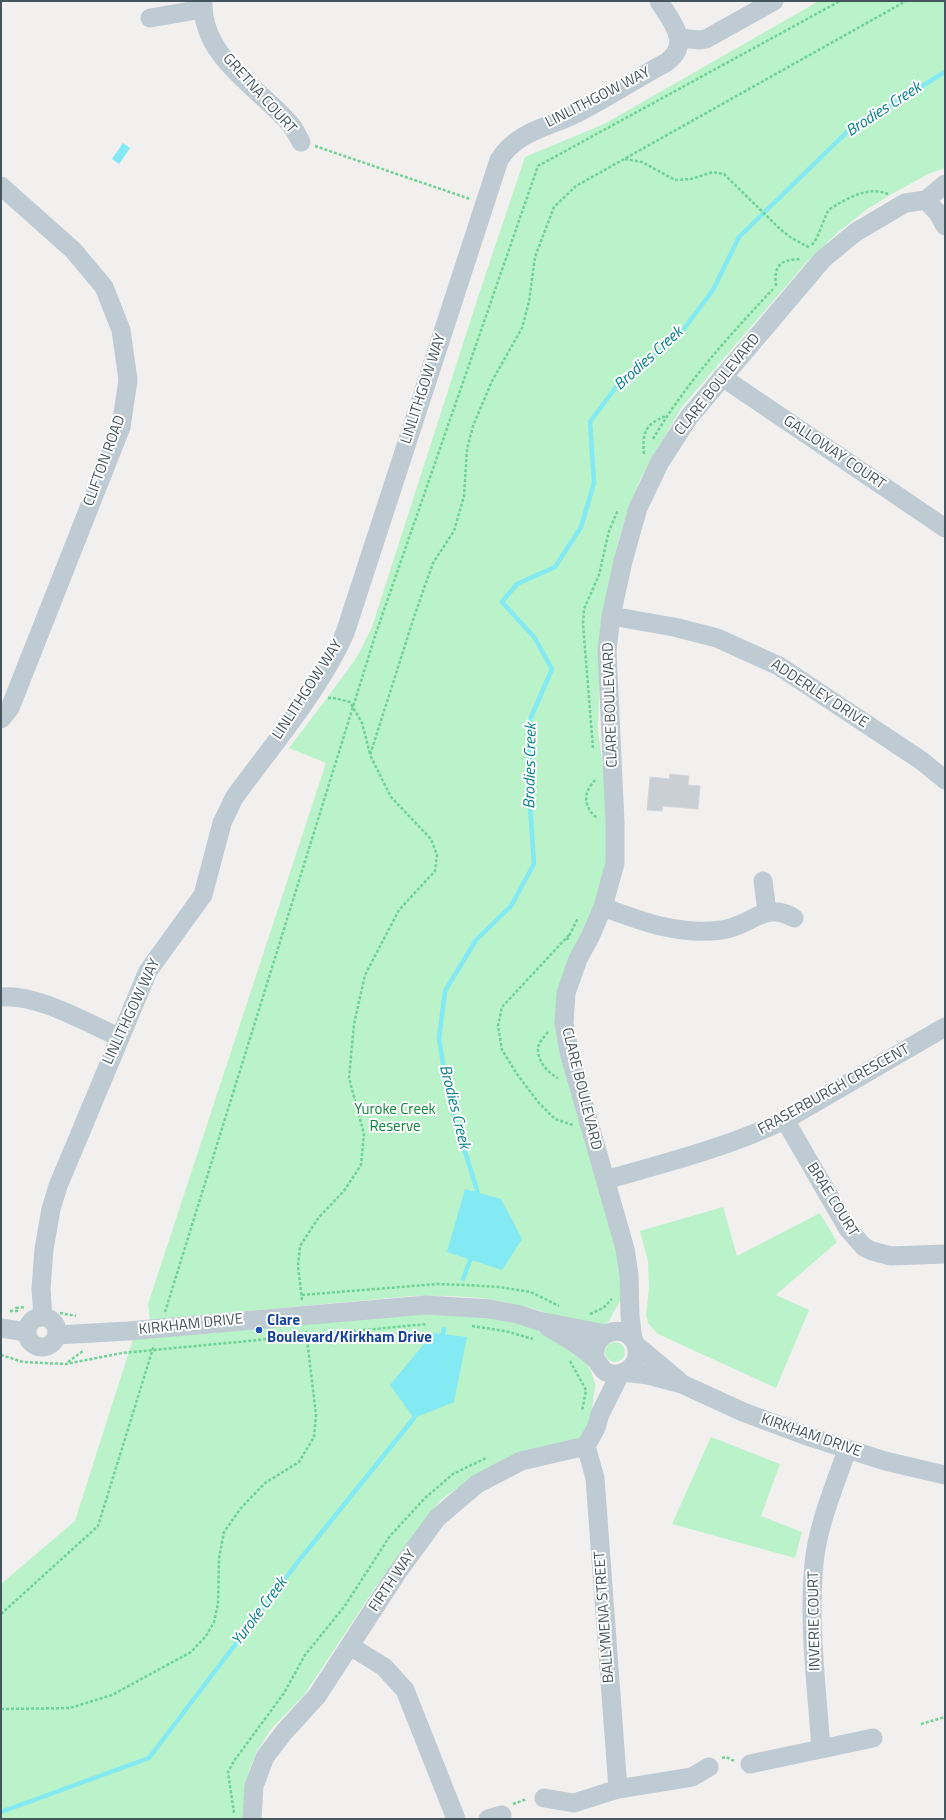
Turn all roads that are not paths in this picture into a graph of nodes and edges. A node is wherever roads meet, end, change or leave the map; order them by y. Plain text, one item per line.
1 (659, 1) edge
2 (774, 1) edge
3 (203, 5) edge
4 (150, 18) dead end
5 (679, 38) junction
6 (301, 142) road end
7 (945, 184) edge
8 (1, 186) edge
9 (926, 200) junction
10 (945, 226) edge
11 (722, 377) junction
12 (945, 528) edge
13 (611, 616) junction
14 (1, 719) edge
15 (945, 780) edge
16 (763, 881) dead end
17 (603, 907) junction
18 (767, 911) junction
19 (794, 918) dead end
20 (1, 997) edge
21 (945, 1027) edge
22 (119, 1037) junction
23 (785, 1120) junction
24 (606, 1180) junction
25 (945, 1254) edge
26 (628, 1296) junction
27 (42, 1317) junction
28 (539, 1320) junction
29 (1, 1328) edge
30 (26, 1332) junction
31 (607, 1333) junction
32 (57, 1335) junction
33 (635, 1342) junction
34 (597, 1362) junction
35 (622, 1373) junction
36 (682, 1384) junction
37 (600, 1414) junction
38 (586, 1446) junction
39 (847, 1450) junction
40 (945, 1476) edge
41 (350, 1646) junction
42 (873, 1738) dead end
43 (821, 1749) junction
44 (750, 1764) road end
45 (710, 1767) road end
46 (618, 1789) junction
47 (544, 1798) road end
48 (252, 1819) edge
49 (456, 1819) edge

1 - 5 street
2 - 5 street
3 - 4 street
3 - 6 street, GRETNA COURT
5 - 22 street, LINLITHGOW WAY
7 - 9 street
8 - 14 street, CLIFTON ROAD
9 - 10 street
9 - 11 street, CLARE BOULEVARD
11 - 12 street, GALLOWAY COURT
11 - 13 street, CLARE BOULEVARD
13 - 15 street, ADDERLEY DRIVE
13 - 17 street, CLARE BOULEVARD
16 - 18 street
17 - 18 street
17 - 24 street, CLARE BOULEVARD
18 - 19 street
20 - 22 street
21 - 23 street, FRASERBURGH CRESCENT
22 - 27 street, LINLITHGOW WAY
23 - 24 street, FRASERBURGH CRESCENT
23 - 25 street, BRAE COURT
24 - 26 street, CLARE BOULEVARD
26 - 31 street, CLARE BOULEVARD
26 - 33 street, CLARE BOULEVARD
27 - 30 street
27 - 32 street
28 - 31 street, KIRKHAM DRIVE
28 - 32 street, KIRKHAM DRIVE
28 - 34 street, KIRKHAM DRIVE
29 - 30 street
30 - 32 street
31 - 33 street
31 - 34 street
33 - 35 street
33 - 36 street, KIRKHAM DRIVE
34 - 35 street
34 - 37 street
35 - 36 street, KIRKHAM DRIVE
35 - 37 street
36 - 39 street, KIRKHAM DRIVE
37 - 38 street
38 - 41 street, FIRTH WAY
38 - 46 street, BALLYMENA STREET
39 - 40 street, KIRKHAM DRIVE
39 - 43 street, INVERIE COURT
41 - 48 street, FIRTH WAY
41 - 49 street
42 - 43 street
43 - 44 street
45 - 46 street
46 - 47 street

